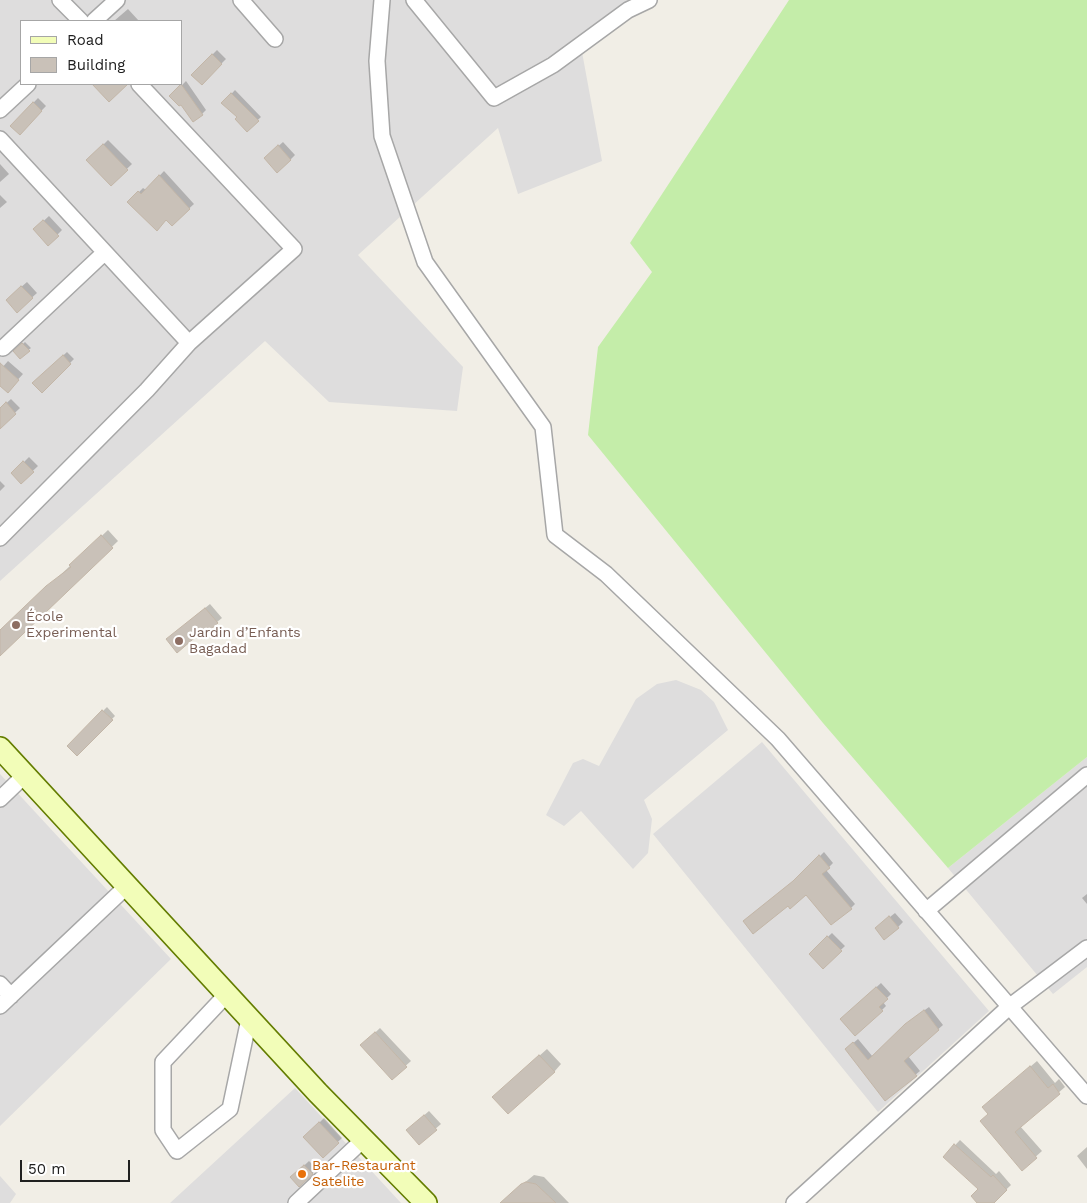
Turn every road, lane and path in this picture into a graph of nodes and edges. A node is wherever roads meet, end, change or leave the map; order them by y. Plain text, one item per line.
1 (60, 0) edge
2 (117, 0) edge
3 (241, 0) edge
4 (382, 0) edge
5 (414, 0) edge
6 (649, 0) edge
7 (629, 5) edge
8 (79, 20) edge
9 (95, 20) edge
10 (275, 39) dead end
11 (27, 85) edge
12 (140, 85) edge
13 (0, 110) edge
14 (0, 139) edge
15 (104, 253) junction
16 (189, 343) junction
17 (1, 348) edge
18 (0, 538) edge
19 (0, 748) edge
20 (1087, 775) edge
21 (25, 776) junction
22 (0, 799) edge
23 (127, 886) junction
24 (926, 911) junction
25 (1087, 948) edge
26 (0, 984) edge
27 (227, 994) junction
28 (6, 1001) edge
29 (1009, 1007) junction
30 (249, 1019) junction
31 (1087, 1096) edge
32 (363, 1140) junction
33 (296, 1203) edge
34 (426, 1203) edge
35 (794, 1203) edge

1 - 8 street
2 - 9 street
3 - 10 street
4 - 24 street
5 - 7 street
6 - 7 street
11 - 13 street
12 - 16 street
14 - 15 street
15 - 16 street
15 - 17 street
16 - 18 street
19 - 21 street
20 - 24 street
21 - 22 street
21 - 23 street
23 - 27 street
23 - 28 street
24 - 29 street
25 - 29 street
26 - 28 street
27 - 30 street
27 - 30 street
29 - 31 street
29 - 35 street
30 - 32 street
32 - 33 street
32 - 34 street

